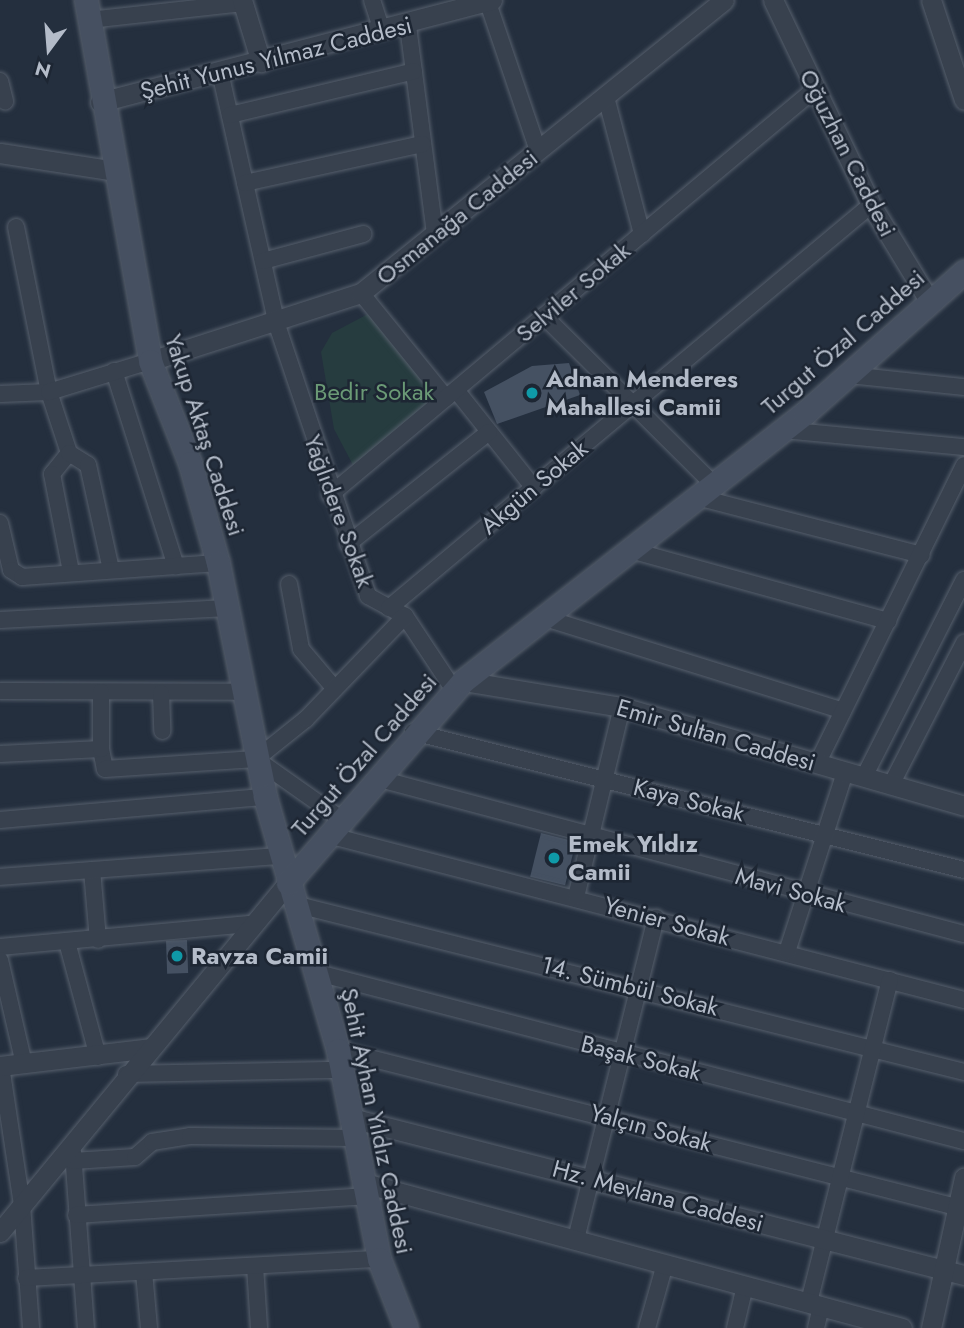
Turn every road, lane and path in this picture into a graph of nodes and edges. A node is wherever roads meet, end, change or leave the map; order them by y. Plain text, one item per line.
1 (372, 0) edge
2 (489, 0) edge
3 (724, 0) edge
4 (773, 0) edge
5 (931, 0) edge
6 (242, 1) edge
7 (87, 10) edge
8 (408, 26) junction
9 (382, 31) junction
10 (261, 62) junction
11 (414, 71) junction
12 (220, 72) junction
13 (0, 80) edge
14 (815, 89) junction
15 (606, 97) junction
16 (964, 100) edge
17 (5, 101) dead end
18 (100, 102) junction
19 (230, 115) junction
20 (423, 144) junction
21 (538, 152) junction
22 (0, 153) edge
23 (115, 171) junction
24 (245, 183) junction
25 (871, 205) junction
26 (16, 227) dead end
27 (363, 234) dead end
28 (642, 234) junction
29 (435, 235) junction
30 (262, 261) junction
31 (964, 272) edge
32 (361, 293) junction
33 (930, 302) junction
34 (544, 316) junction
35 (277, 325) junction
36 (150, 361) junction
37 (114, 371) junction
38 (849, 375) junction
39 (964, 387) edge
40 (49, 391) junction
41 (0, 394) edge
42 (451, 394) junction
43 (635, 401) junction
44 (783, 430) junction
45 (489, 432) junction
46 (964, 447) edge
47 (69, 453) junction
48 (964, 465) edge
49 (534, 488) junction
50 (705, 490) junction
51 (330, 495) junction
52 (0, 523) edge
53 (348, 544) junction
54 (630, 550) junction
55 (922, 555) junction
56 (218, 563) junction
57 (176, 566) junction
58 (111, 570) junction
59 (71, 572) junction
60 (964, 580) edge
61 (289, 584) dead end
62 (228, 608) junction
63 (389, 608) junction
64 (405, 616) junction
65 (545, 618) junction
66 (0, 620) edge
67 (888, 621) junction
68 (964, 643) edge
69 (928, 652) junction
70 (959, 665) edge
71 (459, 685) junction
72 (335, 689) junction
73 (0, 691) edge
74 (101, 692) junction
75 (246, 692) junction
76 (161, 693) junction
77 (622, 707) junction
78 (843, 711) junction
79 (162, 731) dead end
80 (413, 732) junction
81 (101, 749) junction
82 (0, 754) edge
83 (256, 759) junction
84 (817, 764) junction
85 (845, 772) junction
86 (376, 778) junction
87 (864, 778) junction
88 (604, 779) junction
89 (891, 785) junction
90 (265, 797) junction
91 (963, 805) edge
92 (0, 820) edge
93 (334, 827) junction
94 (824, 834) junction
95 (590, 836) junction
96 (280, 856) junction
97 (92, 870) junction
98 (964, 870) edge
99 (0, 877) edge
100 (291, 893) junction
101 (804, 895) junction
102 (576, 897) junction
103 (656, 918) junction
104 (249, 924) junction
105 (964, 934) edge
106 (98, 940) junction
107 (67, 943) junction
108 (0, 947) edge
109 (787, 952) junction
110 (0, 960) edge
111 (318, 973) junction
112 (890, 980) junction
113 (638, 987) junction
114 (964, 1000) edge
115 (873, 1046) junction
116 (150, 1048) junction
117 (622, 1054) junction
118 (98, 1056) junction
119 (340, 1060) junction
120 (24, 1064) junction
121 (0, 1066) edge
122 (964, 1072) edge
123 (126, 1074) junction
124 (857, 1113) junction
125 (607, 1116) junction
126 (353, 1128) junction
127 (964, 1141) edge
128 (73, 1153) junction
129 (591, 1178) junction
130 (840, 1178) junction
131 (964, 1178) edge
132 (366, 1189) junction
133 (23, 1205) junction
134 (961, 1208) edge
135 (76, 1215) junction
136 (0, 1232) edge
137 (576, 1240) junction
138 (824, 1240) junction
139 (379, 1259) junction
140 (666, 1264) junction
141 (255, 1266) junction
142 (944, 1269) junction
143 (144, 1272) junction
144 (80, 1275) junction
145 (964, 1275) edge
146 (26, 1278) junction
147 (745, 1286) junction
148 (815, 1304) junction
149 (393, 1305) junction
150 (30, 1328) edge
151 (86, 1328) edge
152 (149, 1328) edge
153 (260, 1328) edge
154 (395, 1328) edge
155 (406, 1328) edge
156 (647, 1328) edge
157 (734, 1328) edge
158 (816, 1328) edge
159 (902, 1328) edge
160 (931, 1328) edge

1 - 9 street
2 - 8 street, Şehit Yunus Yılmaz Caddesi
2 - 21 street
3 - 15 street, Osmanağa Caddesi
4 - 14 street, Oğuzhan Caddesi
5 - 16 street
6 - 7 street
6 - 10 street
7 - 18 main road, Yakup Aktaş Caddesi
8 - 9 street, Şehit Yunus Yılmaz Caddesi
8 - 11 street
9 - 10 street, Şehit Yunus Yılmaz Caddesi
10 - 12 street, Şehit Yunus Yılmaz Caddesi
11 - 19 street
11 - 20 street
12 - 18 street, Şehit Yunus Yılmaz Caddesi
12 - 19 street, Yağlıdere Sokak
13 - 17 street
14 - 25 street, Oğuzhan Caddesi
14 - 28 street, Selviler Sokak
15 - 21 street, Osmanağa Caddesi
15 - 28 street
18 - 23 main road, Yakup Aktaş Caddesi
19 - 24 street, Yağlıdere Sokak
20 - 24 street
20 - 29 street
21 - 29 street, Osmanağa Caddesi
22 - 23 street
23 - 36 main road, Yakup Aktaş Caddesi
24 - 30 street, Yağlıdere Sokak
25 - 33 street, Oğuzhan Caddesi
25 - 43 street, Akgün Sokak
26 - 40 street
27 - 30 street
28 - 34 street, Selviler Sokak
29 - 32 street, Osmanağa Caddesi
30 - 35 street, Yağlıdere Sokak
31 - 33 main road, Turgut Özal Caddesi
32 - 35 street, Osmanağa Caddesi
32 - 42 street
33 - 38 main road, Turgut Özal Caddesi
34 - 42 street, Selviler Sokak
34 - 43 street
35 - 36 street, Osmanağa Caddesi
35 - 51 street, Yağlıdere Sokak
36 - 37 street
36 - 56 main road, Yakup Aktaş Caddesi
37 - 40 street
37 - 57 street
38 - 39 street
38 - 44 main road, Turgut Özal Caddesi
40 - 41 street
40 - 47 street
42 - 45 street
42 - 51 street, Selviler Sokak
43 - 49 street, Akgün Sokak
43 - 50 street
44 - 46 street
44 - 50 main road, Turgut Özal Caddesi
45 - 49 street
45 - 53 street
47 - 58 street
47 - 59 street
48 - 55 street
49 - 63 street, Akgün Sokak
50 - 54 main road, Turgut Özal Caddesi
50 - 55 street
51 - 53 street, Yağlıdere Sokak
52 - 59 street
53 - 63 street, Yağlıdere Sokak
54 - 65 main road, Turgut Özal Caddesi
54 - 67 street
55 - 67 street
56 - 57 street
56 - 62 main road, Yakup Aktaş Caddesi
57 - 58 street
58 - 59 street
60 - 69 street
61 - 72 street
62 - 66 street
62 - 75 main road, Yakup Aktaş Caddesi
63 - 64 street, Yağlıdere Sokak
64 - 71 street, Yağlıdere Sokak
64 - 72 street
65 - 71 main road, Turgut Özal Caddesi
65 - 78 street
67 - 78 street
68 - 70 street
69 - 70 street
69 - 87 street
70 - 89 street
71 - 77 street, Emir Sultan Caddesi
71 - 80 main road, Turgut Özal Caddesi
72 - 83 street
73 - 74 street
74 - 76 street
74 - 81 street
75 - 76 street
75 - 83 main road, Yakup Aktaş Caddesi
76 - 79 street
77 - 84 street, Emir Sultan Caddesi
77 - 88 street
78 - 84 street
80 - 86 main road, Turgut Özal Caddesi
80 - 88 street, Kaya Sokak
81 - 82 street
81 - 83 street
83 - 90 main road, Yakup Aktaş Caddesi
83 - 93 street
84 - 85 street, Emir Sultan Caddesi
85 - 87 street, Emir Sultan Caddesi
85 - 94 street
86 - 93 main road, Turgut Özal Caddesi
86 - 95 street, Mavi Sokak
87 - 89 street, Emir Sultan Caddesi
88 - 94 street, Kaya Sokak
88 - 95 street
89 - 91 street, Emir Sultan Caddesi
90 - 92 street
90 - 96 main road, Yakup Aktaş Caddesi
93 - 100 main road, Turgut Özal Caddesi
93 - 102 street, Yenier Sokak
94 - 98 street, Kaya Sokak
94 - 101 street
95 - 101 street, Mavi Sokak
95 - 102 street
96 - 97 street
96 - 100 main road, Yakup Aktaş Caddesi
97 - 99 street
97 - 106 street
100 - 104 street, Turgut Özal Caddesi
100 - 111 main road, Şehit Ayhan Yıldız Caddesi
100 - 113 street, 14. Sümbül Sokak
101 - 105 street, Mavi Sokak
101 - 109 street
102 - 103 street, Yenier Sokak
103 - 109 street, Yenier Sokak
103 - 113 street
104 - 106 street
104 - 116 street, Turgut Özal Caddesi
106 - 107 street
107 - 108 street
107 - 118 street
109 - 112 street, Yenier Sokak
110 - 120 street
111 - 117 street, Başak Sokak
111 - 119 main road, Şehit Ayhan Yıldız Caddesi
112 - 114 street, Yenier Sokak
112 - 115 street
113 - 115 street, 14. Sümbül Sokak
113 - 117 street
115 - 122 street, 14. Sümbül Sokak
115 - 124 street
116 - 118 street
116 - 123 street, Turgut Özal Caddesi
117 - 124 street, Başak Sokak
117 - 125 street
118 - 120 street
119 - 123 street, Yalçın Sokak
119 - 125 street, Yalçın Sokak
119 - 126 main road, Şehit Ayhan Yıldız Caddesi
120 - 121 street
121 - 133 street
123 - 128 street, Turgut Özal Caddesi
124 - 127 street, Başak Sokak
124 - 130 street
125 - 129 street
125 - 130 street, Yalçın Sokak
126 - 128 street
126 - 129 street, Hz. Mevlana Caddesi
126 - 132 main road, Şehit Ayhan Yıldız Caddesi
128 - 133 street, Turgut Özal Caddesi
128 - 135 street
129 - 137 street
129 - 138 street, Hz. Mevlana Caddesi
130 - 134 street, Yalçın Sokak
130 - 138 street
131 - 134 street
132 - 135 street
132 - 137 street
132 - 139 main road, Şehit Ayhan Yıldız Caddesi
133 - 136 street, Turgut Özal Caddesi
133 - 146 street
134 - 142 street
135 - 144 street
137 - 140 street
138 - 142 street, Hz. Mevlana Caddesi
138 - 148 street
139 - 141 street
139 - 149 main road, Şehit Ayhan Yıldız Caddesi
140 - 147 street
140 - 156 street
141 - 143 street
141 - 153 street
142 - 145 street, Hz. Mevlana Caddesi
142 - 160 street
143 - 144 street
143 - 152 street
144 - 146 street
144 - 151 street
146 - 150 street
147 - 148 street
147 - 157 street
148 - 158 street
148 - 159 street
149 - 154 street
149 - 155 main road, Şehit Ayhan Yıldız Caddesi

